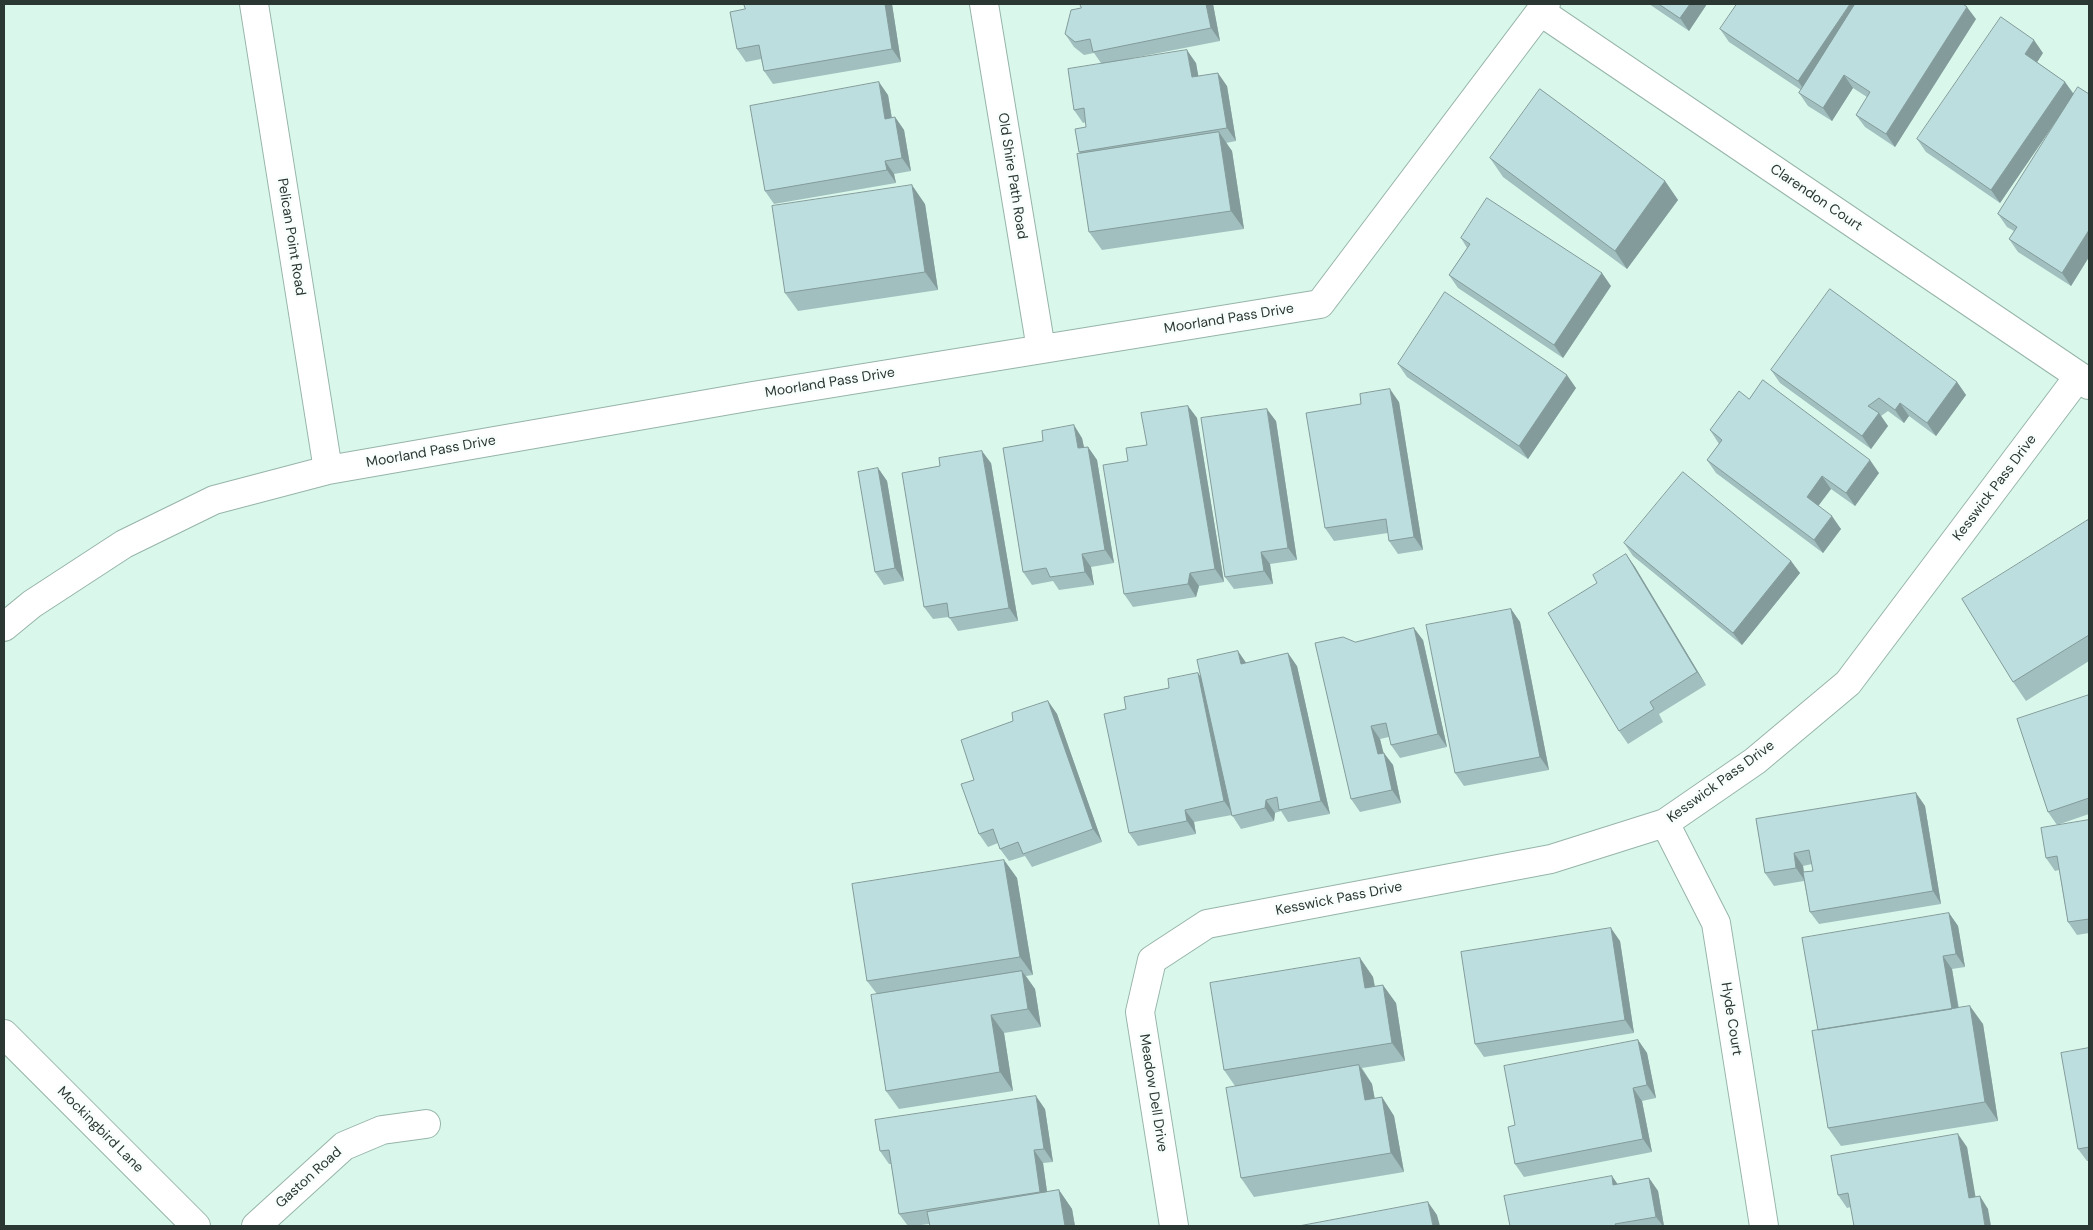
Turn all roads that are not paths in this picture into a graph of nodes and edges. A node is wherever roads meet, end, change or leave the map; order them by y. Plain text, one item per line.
1 (254, 4) edge
2 (984, 4) edge
3 (1544, 8) edge
4 (1041, 349) junction
5 (2084, 381) edge
6 (328, 470) junction
7 (4, 626) edge
8 (1665, 823) junction
9 (1152, 960) joint
10 (4, 1034) edge
11 (426, 1124) dead end
12 (196, 1226) edge
13 (256, 1226) edge
14 (1174, 1226) edge
15 (1764, 1226) edge

1 - 6 street, Pelican Point Road
2 - 4 street, Old Shire Path Road
3 - 4 street, Moorland Pass Drive
3 - 5 street, Clarendon Court
4 - 6 street, Moorland Pass Drive
5 - 8 street, Kesswick Pass Drive
6 - 7 street, Moorland Pass Drive
8 - 9 street, Kesswick Pass Drive
8 - 15 street, Hyde Court
9 - 14 street, Meadow Dell Drive
10 - 12 street, Mockingbird Lane
11 - 13 street, Gaston Road

